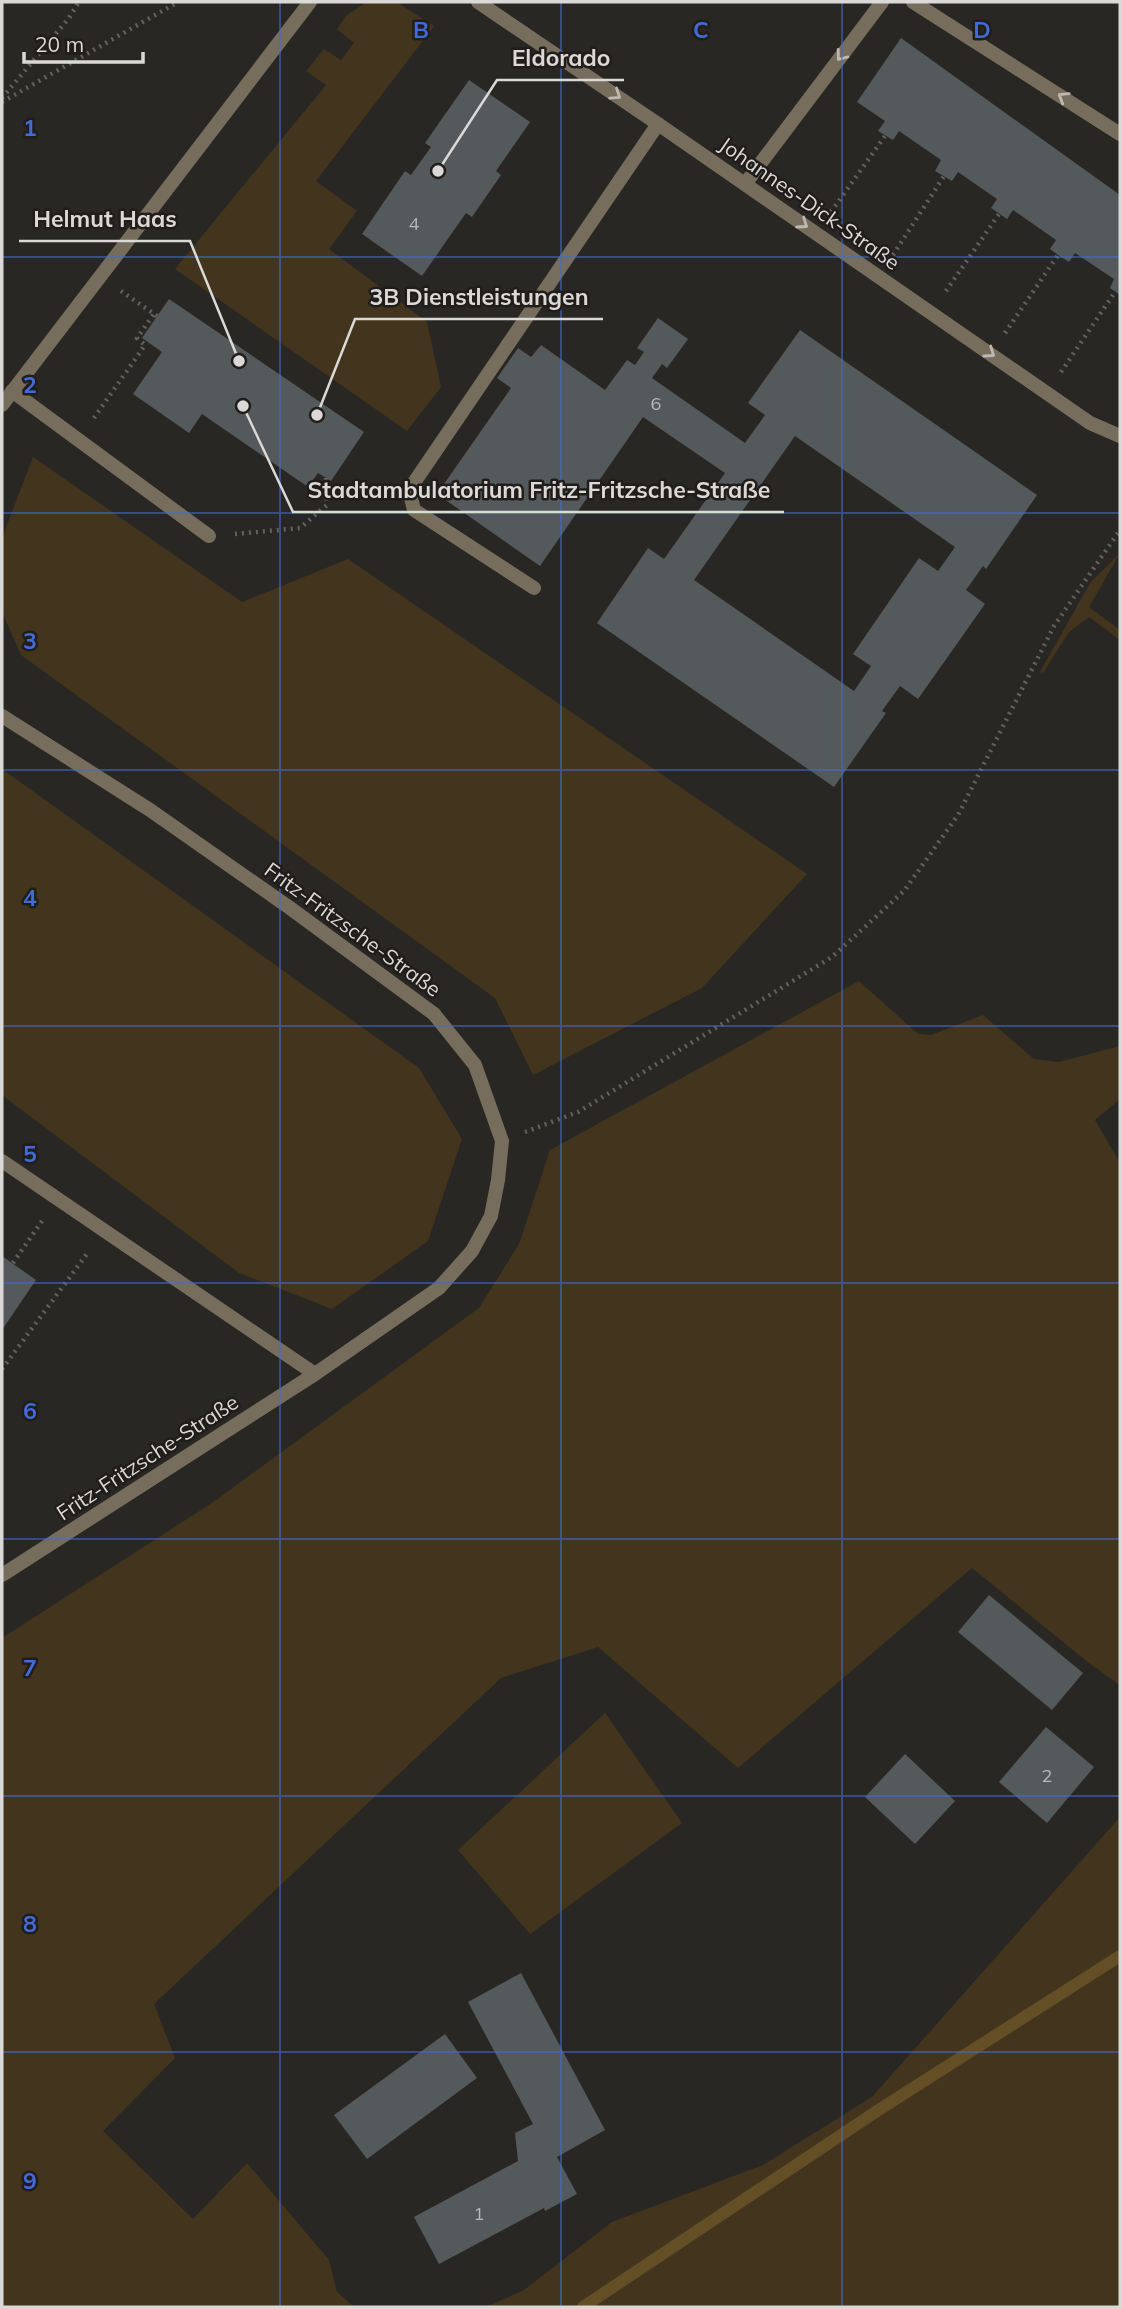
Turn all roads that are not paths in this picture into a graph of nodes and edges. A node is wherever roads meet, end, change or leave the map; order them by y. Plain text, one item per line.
1 (310, 2) edge
2 (478, 2) edge
3 (882, 2) edge
4 (913, 2) edge
5 (658, 124) junction
6 (1120, 134) edge
7 (746, 184) junction
8 (12, 391) junction
9 (2, 405) edge
10 (1120, 436) edge
11 (209, 536) road end
12 (534, 588) dead end
13 (2, 716) edge
14 (2, 1161) edge
15 (315, 1374) junction
16 (2, 1576) edge

1 - 8 street
2 -> 5 street, Johannes-Dick-Straße
3 -> 7 street
6 -> 4 street
5 - 7 street, Johannes-Dick-Straße
5 - 12 street
7 -> 10 street, Johannes-Dick-Straße
8 - 9 street
8 - 11 street
13 - 15 street, Fritz-Fritzsche-Straße
14 - 15 street
15 - 16 street, Fritz-Fritzsche-Straße

